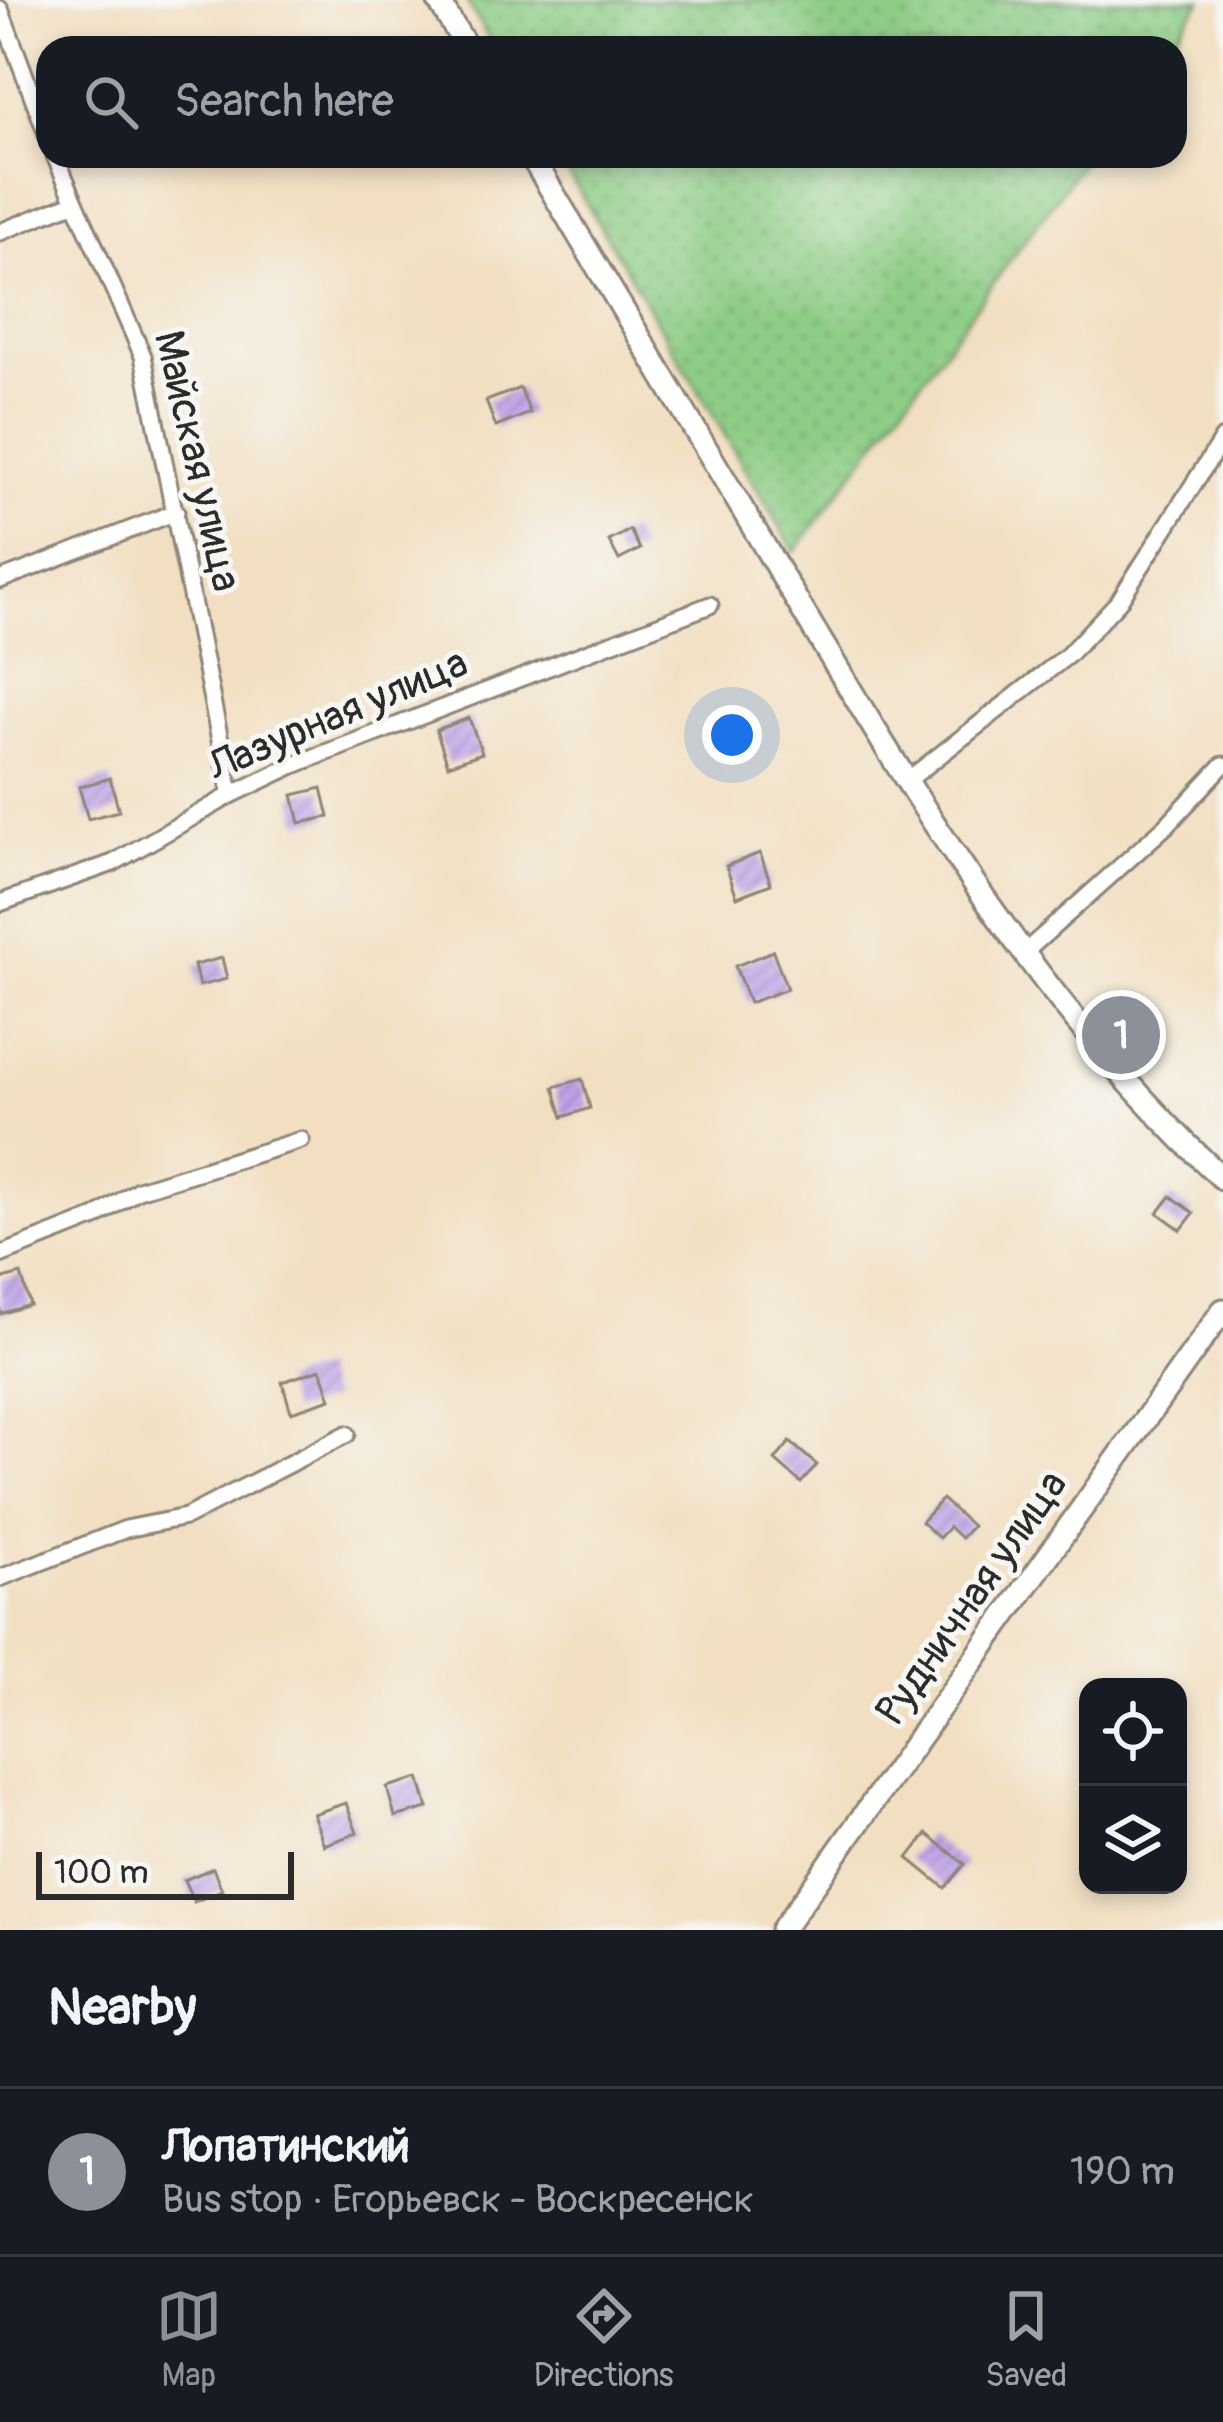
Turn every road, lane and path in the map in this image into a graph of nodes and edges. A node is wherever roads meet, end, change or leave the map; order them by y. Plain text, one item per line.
1 (438, 0) edge
2 (0, 9) edge
3 (459, 36) edge
4 (36, 104) edge
5 (60, 168) edge
6 (538, 168) edge
7 (73, 203) junction
8 (0, 232) edge
9 (1223, 438) edge
10 (176, 512) junction
11 (0, 580) edge
12 (710, 604) dead end
13 (1223, 765) edge
14 (908, 780) junction
15 (231, 795) junction
16 (0, 903) edge
17 (1024, 952) junction
18 (301, 1140) dead end
19 (1223, 1179) edge
20 (0, 1255) edge
21 (1223, 1310) edge
22 (346, 1434) dead end
23 (0, 1578) edge
24 (782, 1930) edge

1 - 3 main road
2 - 4 street
5 - 7 street, Майская улица
6 - 14 main road
7 - 8 street
7 - 10 street, Майская улица
9 - 14 street
10 - 11 street
10 - 15 street, Майская улица
12 - 15 street, Лазурная улица
13 - 17 street
14 - 17 main road
15 - 16 street, Лазурная улица
17 - 19 main road
18 - 20 street
21 - 24 main road, Рудничная улица
22 - 23 street

